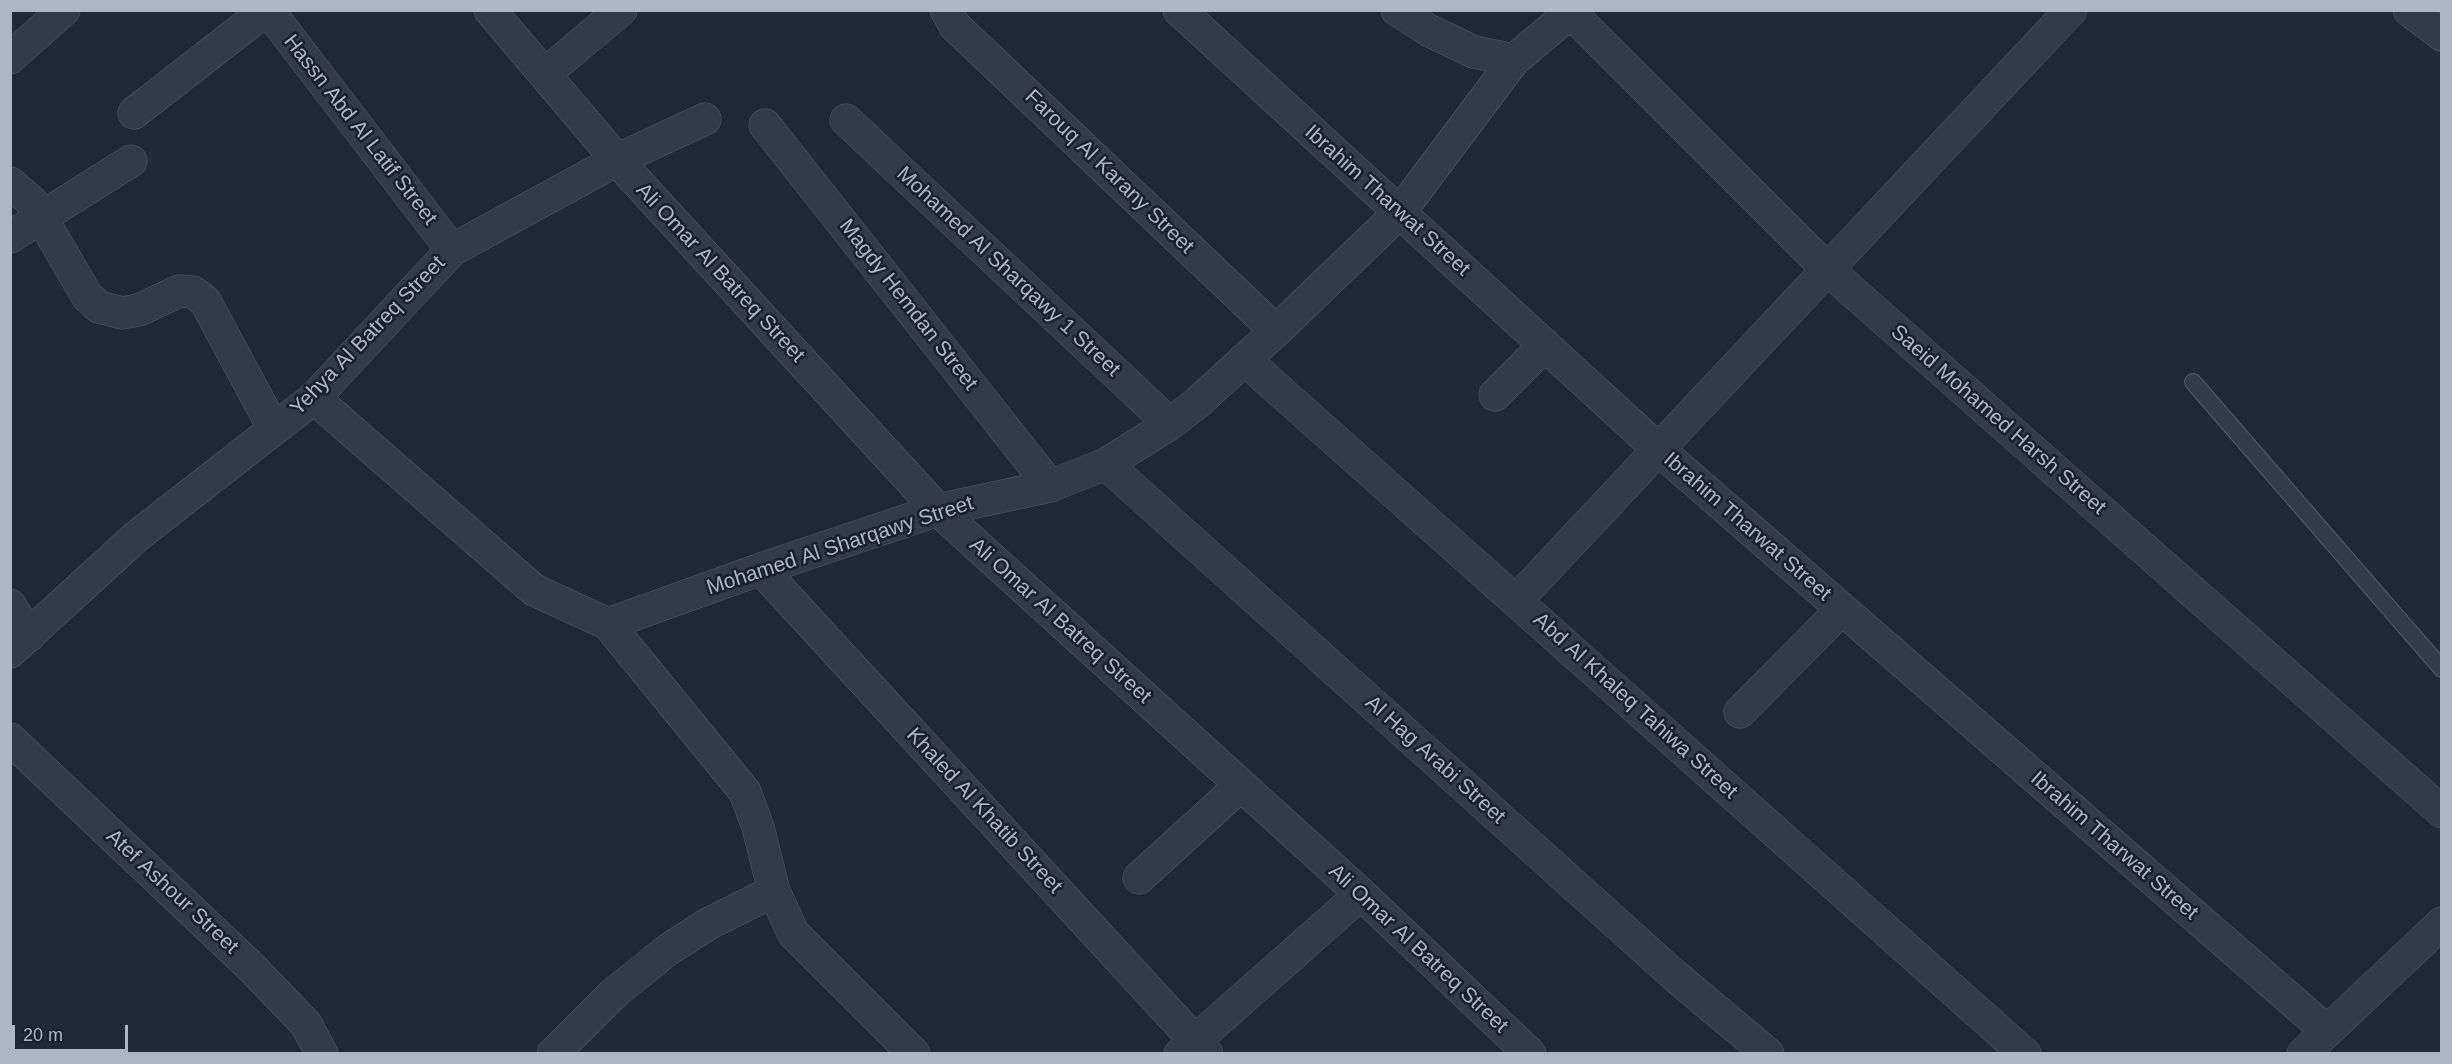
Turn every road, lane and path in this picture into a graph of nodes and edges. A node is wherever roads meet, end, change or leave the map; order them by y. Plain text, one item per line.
1 (64, 10) edge
2 (267, 10) edge
3 (489, 10) edge
4 (621, 10) edge
5 (946, 10) edge
6 (1179, 10) edge
7 (1397, 10) edge
8 (2071, 10) edge
9 (2409, 10) edge
10 (1569, 12) edge
11 (2442, 35) edge
12 (10, 58) edge
13 (1514, 60) junction
14 (545, 74) junction
15 (134, 113) dead end
16 (705, 118) dead end
17 (846, 120) dead end
18 (765, 125) dead end
19 (617, 160) junction
20 (131, 161) dead end
21 (10, 183) edge
22 (1400, 212) junction
23 (41, 218) junction
24 (10, 237) edge
25 (452, 250) junction
26 (1827, 270) junction
27 (1276, 331) junction
28 (1545, 345) junction
29 (1244, 359) junction
30 (2193, 382) dead end
31 (1495, 395) dead end
32 (314, 398) junction
33 (1170, 424) junction
34 (274, 429) junction
35 (1658, 449) junction
36 (1106, 464) junction
37 (1050, 486) junction
38 (938, 510) junction
39 (761, 570) junction
40 (1516, 601) junction
41 (10, 605) edge
42 (1842, 609) junction
43 (608, 624) junction
44 (20, 644) edge
45 (2442, 669) edge
46 (1740, 711) dead end
47 (10, 739) edge
48 (1241, 785) junction
49 (2442, 812) edge
50 (1139, 878) dead end
51 (774, 891) junction
52 (1361, 894) junction
53 (2442, 923) edge
54 (2327, 1031) junction
55 (1194, 1049) edge
56 (322, 1053) edge
57 (553, 1053) edge
58 (914, 1053) edge
59 (1530, 1053) edge
60 (1768, 1053) edge
61 (2025, 1053) edge
62 (2303, 1053) edge

1 - 12 street
2 - 15 street
2 - 25 street, Hassn Abd Al Latif Street
3 - 14 street, Ali Omar Al Batreq Street
4 - 14 street
5 - 27 street, Farouq Al Karany Street
6 - 22 street, Ibrahim Tharwat Street
7 - 13 street
8 - 26 street
9 - 11 street
10 - 13 street, Mohamed Al Sharqawy Street
10 - 26 street, Saeid Mohamed Harsh Street
13 - 22 street, Mohamed Al Sharqawy Street
14 - 19 street, Ali Omar Al Batreq Street
16 - 19 street, Yehya Al Batreq Street
17 - 33 street, Mohamed Al Sharqawy 1 Street
18 - 37 street, Magdy Hemdan Street
19 - 25 street, Yehya Al Batreq Street
19 - 38 street, Ali Omar Al Batreq Street
20 - 23 street
21 - 23 street
22 - 27 street, Mohamed Al Sharqawy Street
22 - 28 street, Ibrahim Tharwat Street
23 - 24 street
23 - 34 street
25 - 32 street, Yehya Al Batreq Street
26 - 35 street
26 - 49 street, Saeid Mohamed Harsh Street
27 - 29 street, Mohamed Al Sharqawy Street
28 - 31 street
28 - 35 street, Ibrahim Tharwat Street
29 - 33 street, Mohamed Al Sharqawy Street
29 - 40 street, Abd Al Khaleq Tahiwa Street
30 - 45 lane
32 - 34 street, Yehya Al Batreq Street
32 - 43 street
33 - 36 street, Mohamed Al Sharqawy Street
34 - 44 street, Yehya Al Batreq Street
35 - 40 street
35 - 42 street, Ibrahim Tharwat Street
36 - 37 street, Mohamed Al Sharqawy Street
36 - 60 street, Al Hag Arabi Street
37 - 38 street, Mohamed Al Sharqawy Street
38 - 39 street, Mohamed Al Sharqawy Street
38 - 48 street, Ali Omar Al Batreq Street
39 - 43 street, Mohamed Al Sharqawy Street
39 - 55 street, Khaled Al Khatib Street
40 - 61 street, Abd Al Khaleq Tahiwa Street
41 - 44 street
42 - 46 street
42 - 54 street, Ibrahim Tharwat Street
43 - 51 street
47 - 56 street, Atef Ashour Street
48 - 50 street
48 - 52 street, Ali Omar Al Batreq Street
51 - 57 street
51 - 58 street
52 - 55 street
52 - 59 street, Ali Omar Al Batreq Street
53 - 54 street
54 - 62 street

